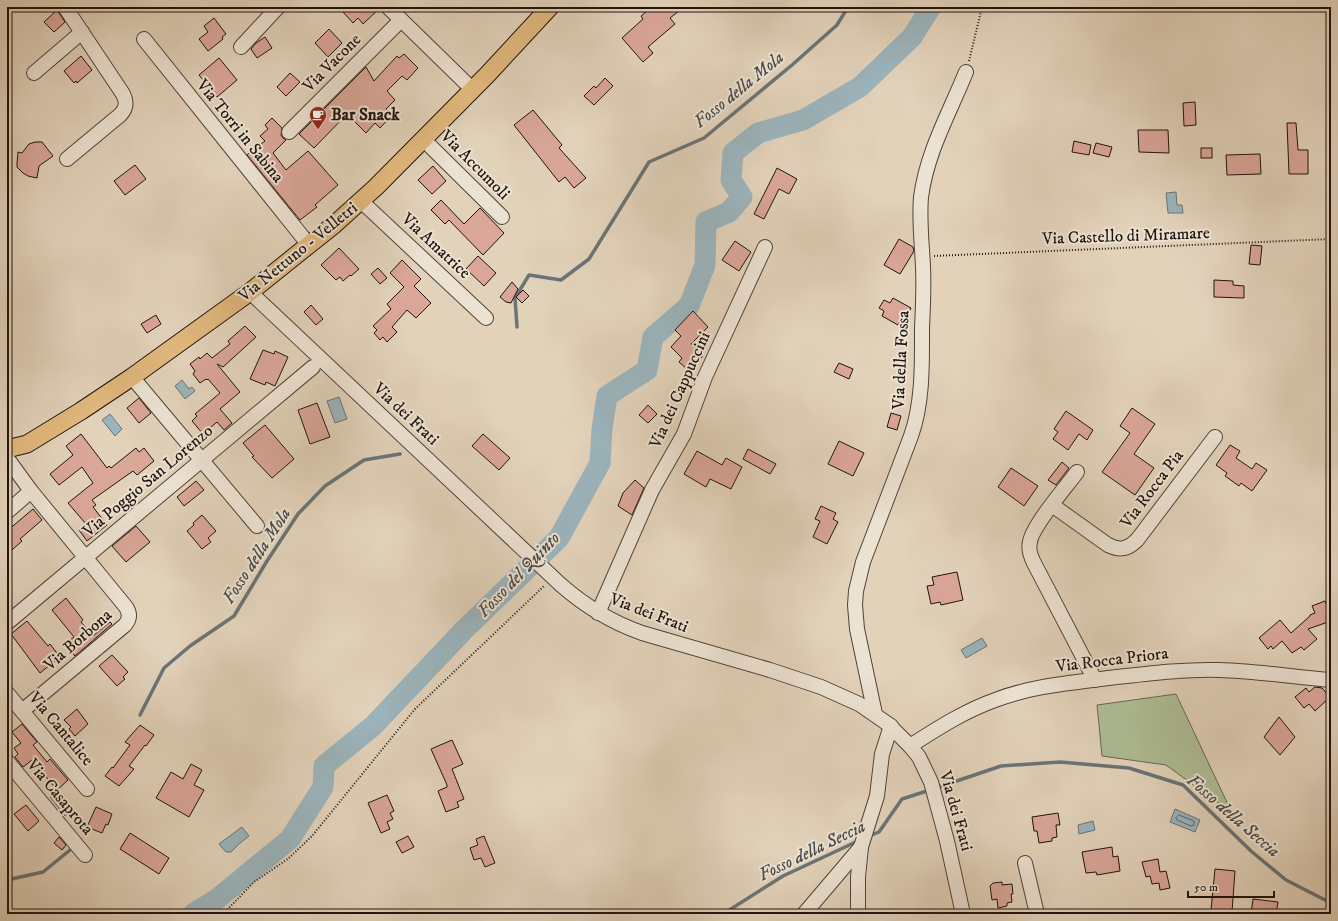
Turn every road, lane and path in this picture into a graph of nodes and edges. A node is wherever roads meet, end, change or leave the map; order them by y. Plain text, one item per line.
1 (65, 7) edge
2 (278, 7) edge
3 (388, 7) edge
4 (550, 7) edge
5 (982, 7) edge
6 (401, 20) junction
7 (82, 32) junction
8 (144, 39) dead end
9 (240, 47) dead end
10 (966, 72) joint
11 (34, 73) dead end
12 (473, 90) junction
13 (289, 132) dead end
14 (424, 139) junction
15 (67, 159) dead end
16 (361, 201) junction
17 (502, 217) dead end
18 (1331, 239) edge
19 (309, 245) junction
20 (765, 247) dead end
21 (923, 257) junction
22 (250, 292) junction
23 (486, 318) dead end
24 (313, 367) dead end
25 (132, 377) junction
26 (1215, 436) dead end
27 (7, 449) edge
28 (7, 458) edge
29 (201, 460) junction
30 (1077, 472) dead end
31 (31, 492) junction
32 (1052, 505) junction
33 (7, 512) edge
34 (257, 526) dead end
35 (85, 557) junction
36 (549, 573) junction
37 (598, 613) junction
38 (7, 622) edge
39 (1095, 680) junction
40 (1331, 680) edge
41 (7, 693) edge
42 (22, 711) junction
43 (875, 714) junction
44 (891, 726) junction
45 (910, 746) junction
46 (7, 761) edge
47 (87, 789) dead end
48 (861, 847) junction
49 (85, 855) dead end
50 (1025, 864) dead end
51 (223, 914) edge
52 (804, 914) edge
53 (858, 914) edge
54 (964, 914) edge
55 (1037, 914) edge

1 - 7 street
2 - 9 street
3 - 6 street
4 - 12 main road, Via Nettuno - Velletri
5 - 10 path
6 - 12 street
6 - 13 street, Via Vacone
7 - 11 street
7 - 15 street
8 - 19 street, Via Torri in Sabina
10 - 21 street, Via della Fossa
12 - 14 main road, Via Nettuno - Velletri
14 - 16 main road, Via Nettuno - Velletri
14 - 17 street, Via Accumoli
16 - 19 main road, Via Nettuno - Velletri
16 - 23 street, Via Amatrice
18 - 21 path, Via Castello di Miramare
19 - 22 main road, Via Nettuno - Velletri
20 - 37 street, Via dei Cappuccini
21 - 43 street, Via della Fossa
22 - 25 main road, Via Nettuno - Velletri
22 - 36 street, Via dei Frati
24 - 29 street, Via Poggio San Lorenzo
25 - 27 main road, Via Nettuno - Velletri
25 - 29 street
26 - 32 street, Via Rocca Pia
28 - 31 street, Via Borbona
29 - 34 street
29 - 35 street, Via Poggio San Lorenzo
30 - 32 street
31 - 33 street
31 - 35 street, Via Borbona
32 - 39 street
35 - 38 street, Via Poggio San Lorenzo
35 - 42 street, Via Borbona
36 - 37 street, Via dei Frati
36 - 51 path
37 - 43 street, Via dei Frati
39 - 40 street, Via Rocca Priora
39 - 45 street, Via Rocca Priora
41 - 42 street, Via Cantalice
42 - 47 street, Via Cantalice
43 - 44 street, Via dei Frati
44 - 45 street, Via dei Frati
44 - 48 street
45 - 54 street, Via dei Frati
46 - 49 street, Via Casaprota
48 - 52 street
48 - 53 street
50 - 55 street

